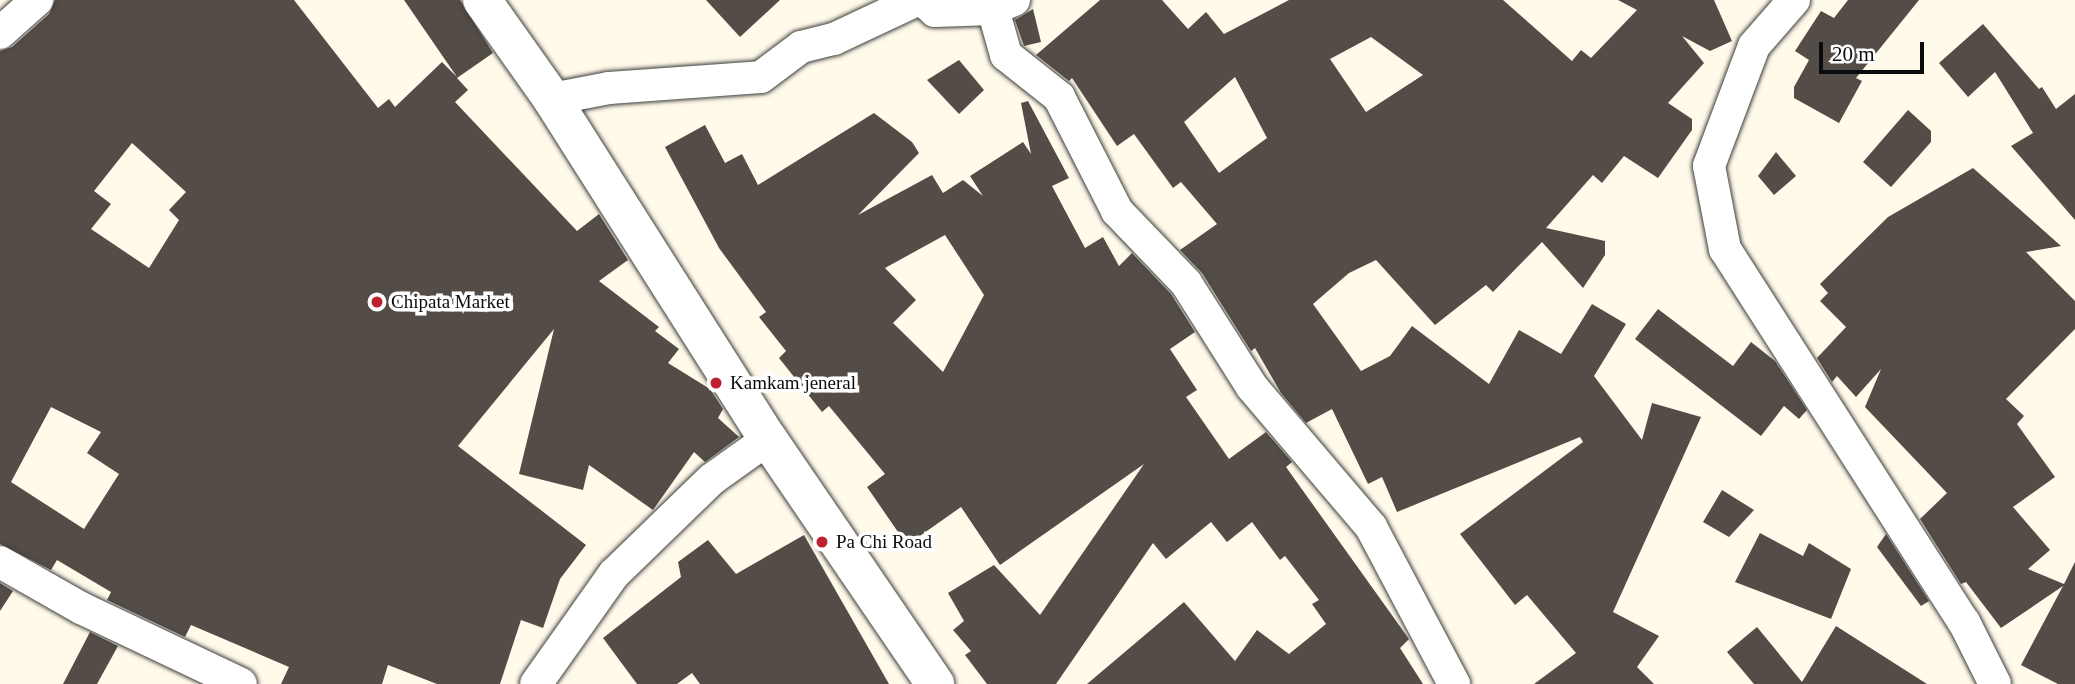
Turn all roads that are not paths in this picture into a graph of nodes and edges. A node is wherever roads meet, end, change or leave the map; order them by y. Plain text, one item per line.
1 (37, 0) edge
2 (482, 0) edge
3 (917, 0) edge
4 (923, 0) edge
5 (1794, 0) edge
6 (1003, 4) edge
7 (0, 33) edge
8 (552, 99) junction
9 (768, 439) junction
10 (0, 562) edge
11 (241, 684) edge
12 (536, 684) edge
13 (935, 684) edge
14 (1454, 684) edge
15 (1995, 684) edge

1 - 7 street
2 - 8 street
3 - 8 street
4 - 6 street
5 - 15 street
6 - 14 street
8 - 9 street
9 - 12 street
9 - 13 street
10 - 11 street

